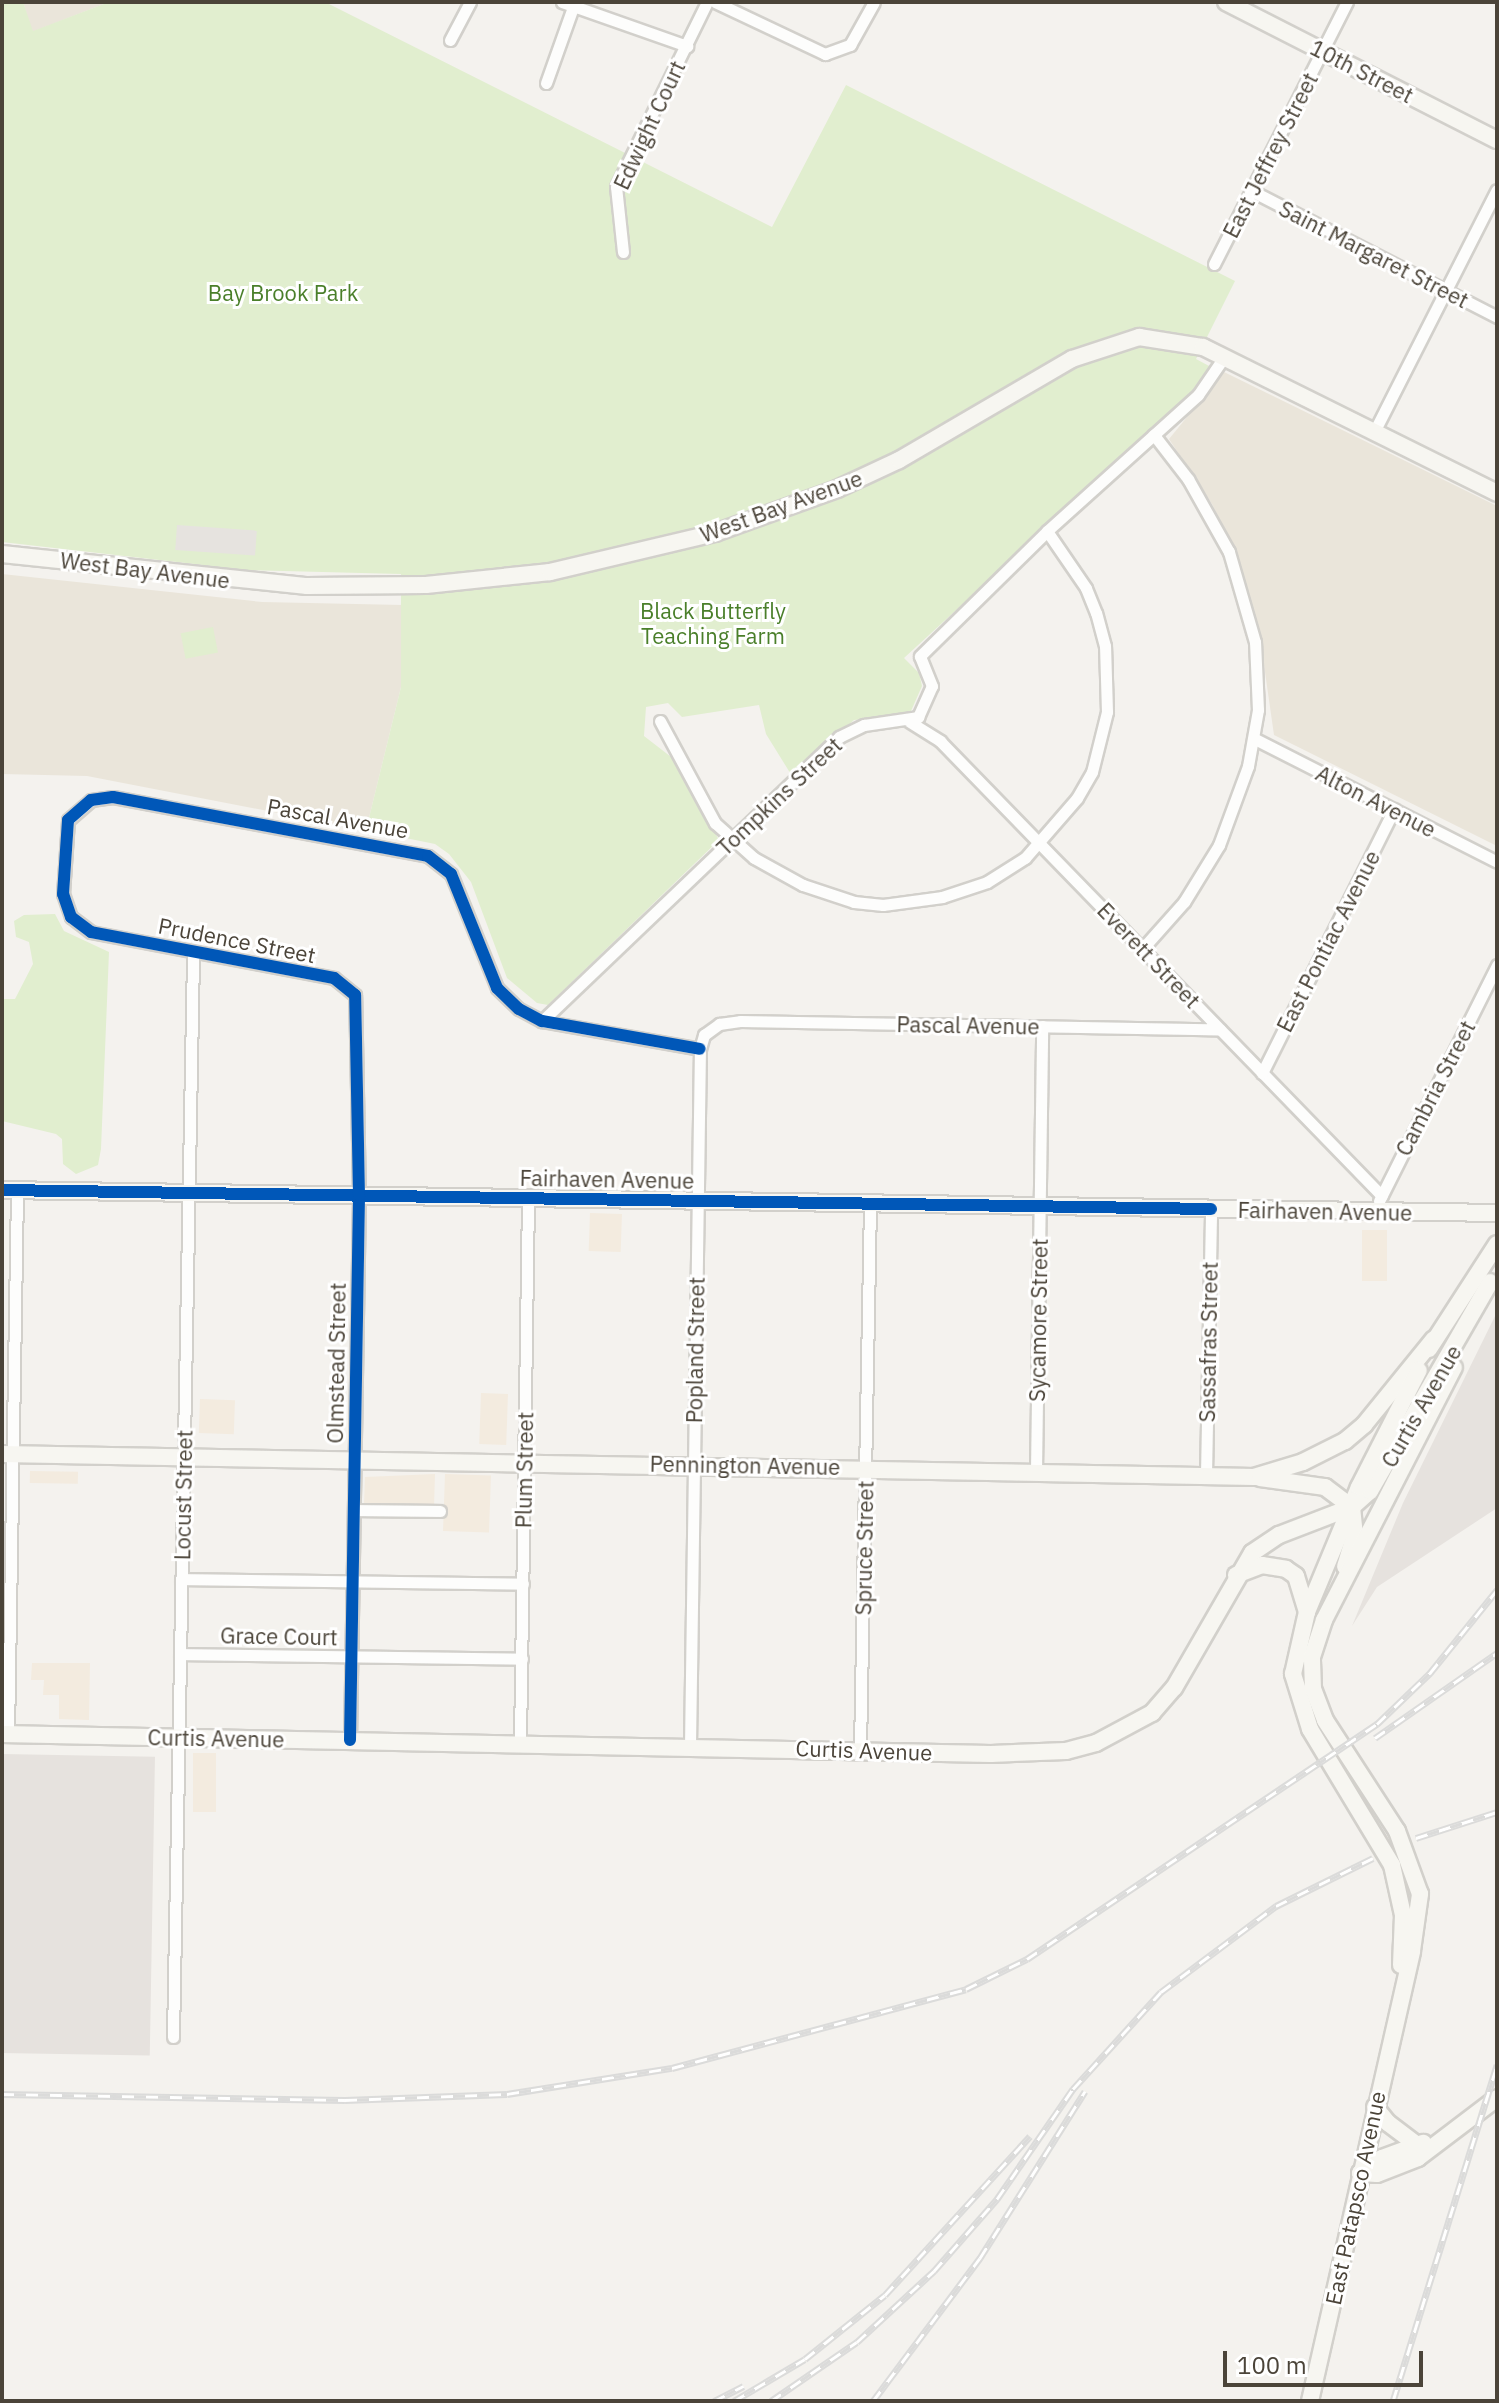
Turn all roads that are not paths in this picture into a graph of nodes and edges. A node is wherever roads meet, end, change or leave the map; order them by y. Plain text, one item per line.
1 (470, 2) edge
2 (707, 2) edge
3 (715, 2) edge
4 (1226, 2) edge
5 (1347, 2) edge
6 (870, 3) edge
7 (568, 4) edge
8 (450, 40) dead end
9 (687, 46) junction
10 (1323, 51) junction
11 (546, 83) dead end
12 (1497, 140) edge
13 (1497, 190) edge
14 (1252, 191) junction
15 (623, 252) dead end
16 (1214, 264) dead end
17 (1446, 290) junction
18 (1497, 317) edge
19 (1224, 357) junction
20 (1374, 432) junction
21 (1154, 435) junction
22 (1497, 493) edge
23 (1047, 531) junction
24 (2, 554) edge
25 (660, 721) dead end
26 (910, 722) junction
27 (1255, 739) junction
28 (113, 797) joint
29 (1394, 809) junction
30 (733, 839) junction
31 (1041, 843) junction
32 (1497, 862) edge
33 (1143, 948) junction
34 (193, 953) junction
35 (1497, 965) edge
36 (350, 988) joint
37 (542, 1021) junction
38 (1042, 1026) junction
39 (1220, 1029) junction
40 (700, 1049) junction
41 (1262, 1073) junction
42 (9, 1190) edge
43 (189, 1193) junction
44 (359, 1195) junction
45 (528, 1198) junction
46 (698, 1201) junction
47 (870, 1203) junction
48 (1378, 1204) junction
49 (1040, 1206) junction
50 (1211, 1209) junction
51 (1497, 1213) edge
52 (1497, 1244) edge
53 (1497, 1266) edge
54 (1490, 1282) junction
55 (1434, 1339) junction
56 (7, 1454) edge
57 (183, 1457) junction
58 (355, 1460) junction
59 (524, 1462) junction
60 (694, 1464) junction
61 (865, 1467) junction
62 (1036, 1471) junction
63 (1206, 1475) junction
64 (1254, 1477) junction
65 (1352, 1507) junction
66 (354, 1510) junction
67 (440, 1511) dead end
68 (1235, 1576) junction
69 (181, 1579) junction
70 (353, 1582) junction
71 (523, 1584) junction
72 (1307, 1612) junction
73 (1324, 1620) junction
74 (180, 1654) junction
75 (351, 1657) junction
76 (522, 1659) junction
77 (5, 1734) edge
78 (178, 1737) junction
79 (350, 1740) junction
80 (520, 1743) junction
81 (690, 1746) junction
82 (860, 1749) junction
83 (1399, 1994) junction
84 (173, 2037) dead end
85 (1497, 2098) edge
86 (1375, 2107) junction
87 (1459, 2126) junction
88 (1418, 2146) junction
89 (1361, 2167) junction
90 (1310, 2401) edge

1 - 8 street
2 - 9 street, Edwight Court
3 - 6 street
4 - 10 main road, 10th Street
5 - 10 street, East Jeffrey Street
7 - 9 street
7 - 11 street
9 - 15 street, Edwight Court
10 - 12 main road, 10th Street
10 - 14 street, East Jeffrey Street
13 - 17 street
14 - 16 street, East Jeffrey Street
14 - 17 street, Saint Margaret Street
17 - 18 street, Saint Margaret Street
17 - 20 street
19 - 20 main road, West Bay Avenue
19 - 21 street
19 - 24 main road, West Bay Avenue
20 - 22 main road, West Bay Avenue
21 - 23 street
21 - 27 street
23 - 26 street
23 - 31 street
25 - 30 street
26 - 30 street, Tompkins Street
26 - 31 street, Everett Street
27 - 29 street, Alton Avenue
27 - 33 street
28 - 34 street, Prudence Street
28 - 37 street, Pascal Avenue
29 - 32 street, Alton Avenue
29 - 41 street, East Pontiac Avenue
30 - 31 street
30 - 37 street, Tompkins Street
31 - 33 street, Everett Street
33 - 39 street, Everett Street
34 - 36 street, Prudence Street
34 - 43 street, Locust Street
35 - 48 street, Cambria Street
36 - 44 street, Olmstead Street
37 - 40 street, Pascal Avenue
38 - 39 street, Pascal Avenue
38 - 40 street, Pascal Avenue
38 - 49 street, Sycamore Street
39 - 41 street, Everett Street
40 - 46 street, Popland Street
41 - 48 street, Everett Street
42 - 43 main road, Fairhaven Avenue
42 - 56 street
43 - 44 main road, Fairhaven Avenue
43 - 57 street, Locust Street
44 - 45 main road, Fairhaven Avenue
44 - 58 street, Olmstead Street
45 - 46 main road, Fairhaven Avenue
45 - 59 street, Plum Street
46 - 47 main road, Fairhaven Avenue
46 - 60 street, Popland Street
47 - 49 main road, Fairhaven Avenue
47 - 61 street, Spruce Street
48 - 50 main road, Fairhaven Avenue
48 - 51 main road, Fairhaven Avenue
49 - 50 main road, Fairhaven Avenue
49 - 62 street, Sycamore Street
50 - 63 street, Sassafras Street
52 - 55 main road, East Patapsco Avenue
53 - 54 main road, East Patapsco Avenue
54 - 65 main road, Curtis Avenue
54 - 73 main road, East Patapsco Avenue
55 - 64 main road, Pennington Avenue
55 - 65 main road, East Patapsco Avenue
56 - 57 main road, Pennington Avenue
56 - 77 street
57 - 58 main road, Pennington Avenue
57 - 69 street, Locust Street
58 - 59 main road, Pennington Avenue
58 - 66 street, Olmstead Street
59 - 60 main road, Pennington Avenue
59 - 71 street, Plum Street
60 - 61 main road, Pennington Avenue
60 - 81 street, Popland Street
61 - 62 main road, Pennington Avenue
61 - 82 street, Spruce Street
62 - 63 main road, Pennington Avenue
63 - 64 main road, Pennington Avenue
64 - 65 main road
65 - 68 main road, Curtis Avenue
65 - 72 main road, East Patapsco Avenue
65 - 73 main road
66 - 67 street
66 - 70 street, Olmstead Street
68 - 72 main road
68 - 82 main road, Curtis Avenue
69 - 70 street
69 - 74 street, Locust Street
70 - 71 street
70 - 75 street, Olmstead Street
71 - 76 street, Plum Street
72 - 83 main road, East Patapsco Avenue
73 - 83 main road, East Patapsco Avenue
74 - 75 street, Grace Court
74 - 78 street, Locust Street
75 - 76 street, Grace Court
75 - 79 street, Olmstead Street
76 - 80 street, Plum Street
77 - 78 main road, Curtis Avenue
78 - 79 main road, Curtis Avenue
78 - 84 street, Locust Street
79 - 80 main road, Curtis Avenue
80 - 81 main road, Curtis Avenue
81 - 82 main road, Curtis Avenue
83 - 86 main road, East Patapsco Avenue
85 - 87 main road
86 - 88 main road
86 - 89 main road, East Patapsco Avenue
87 - 88 main road
87 - 89 main road
88 - 89 main road
89 - 90 main road, East Patapsco Avenue

